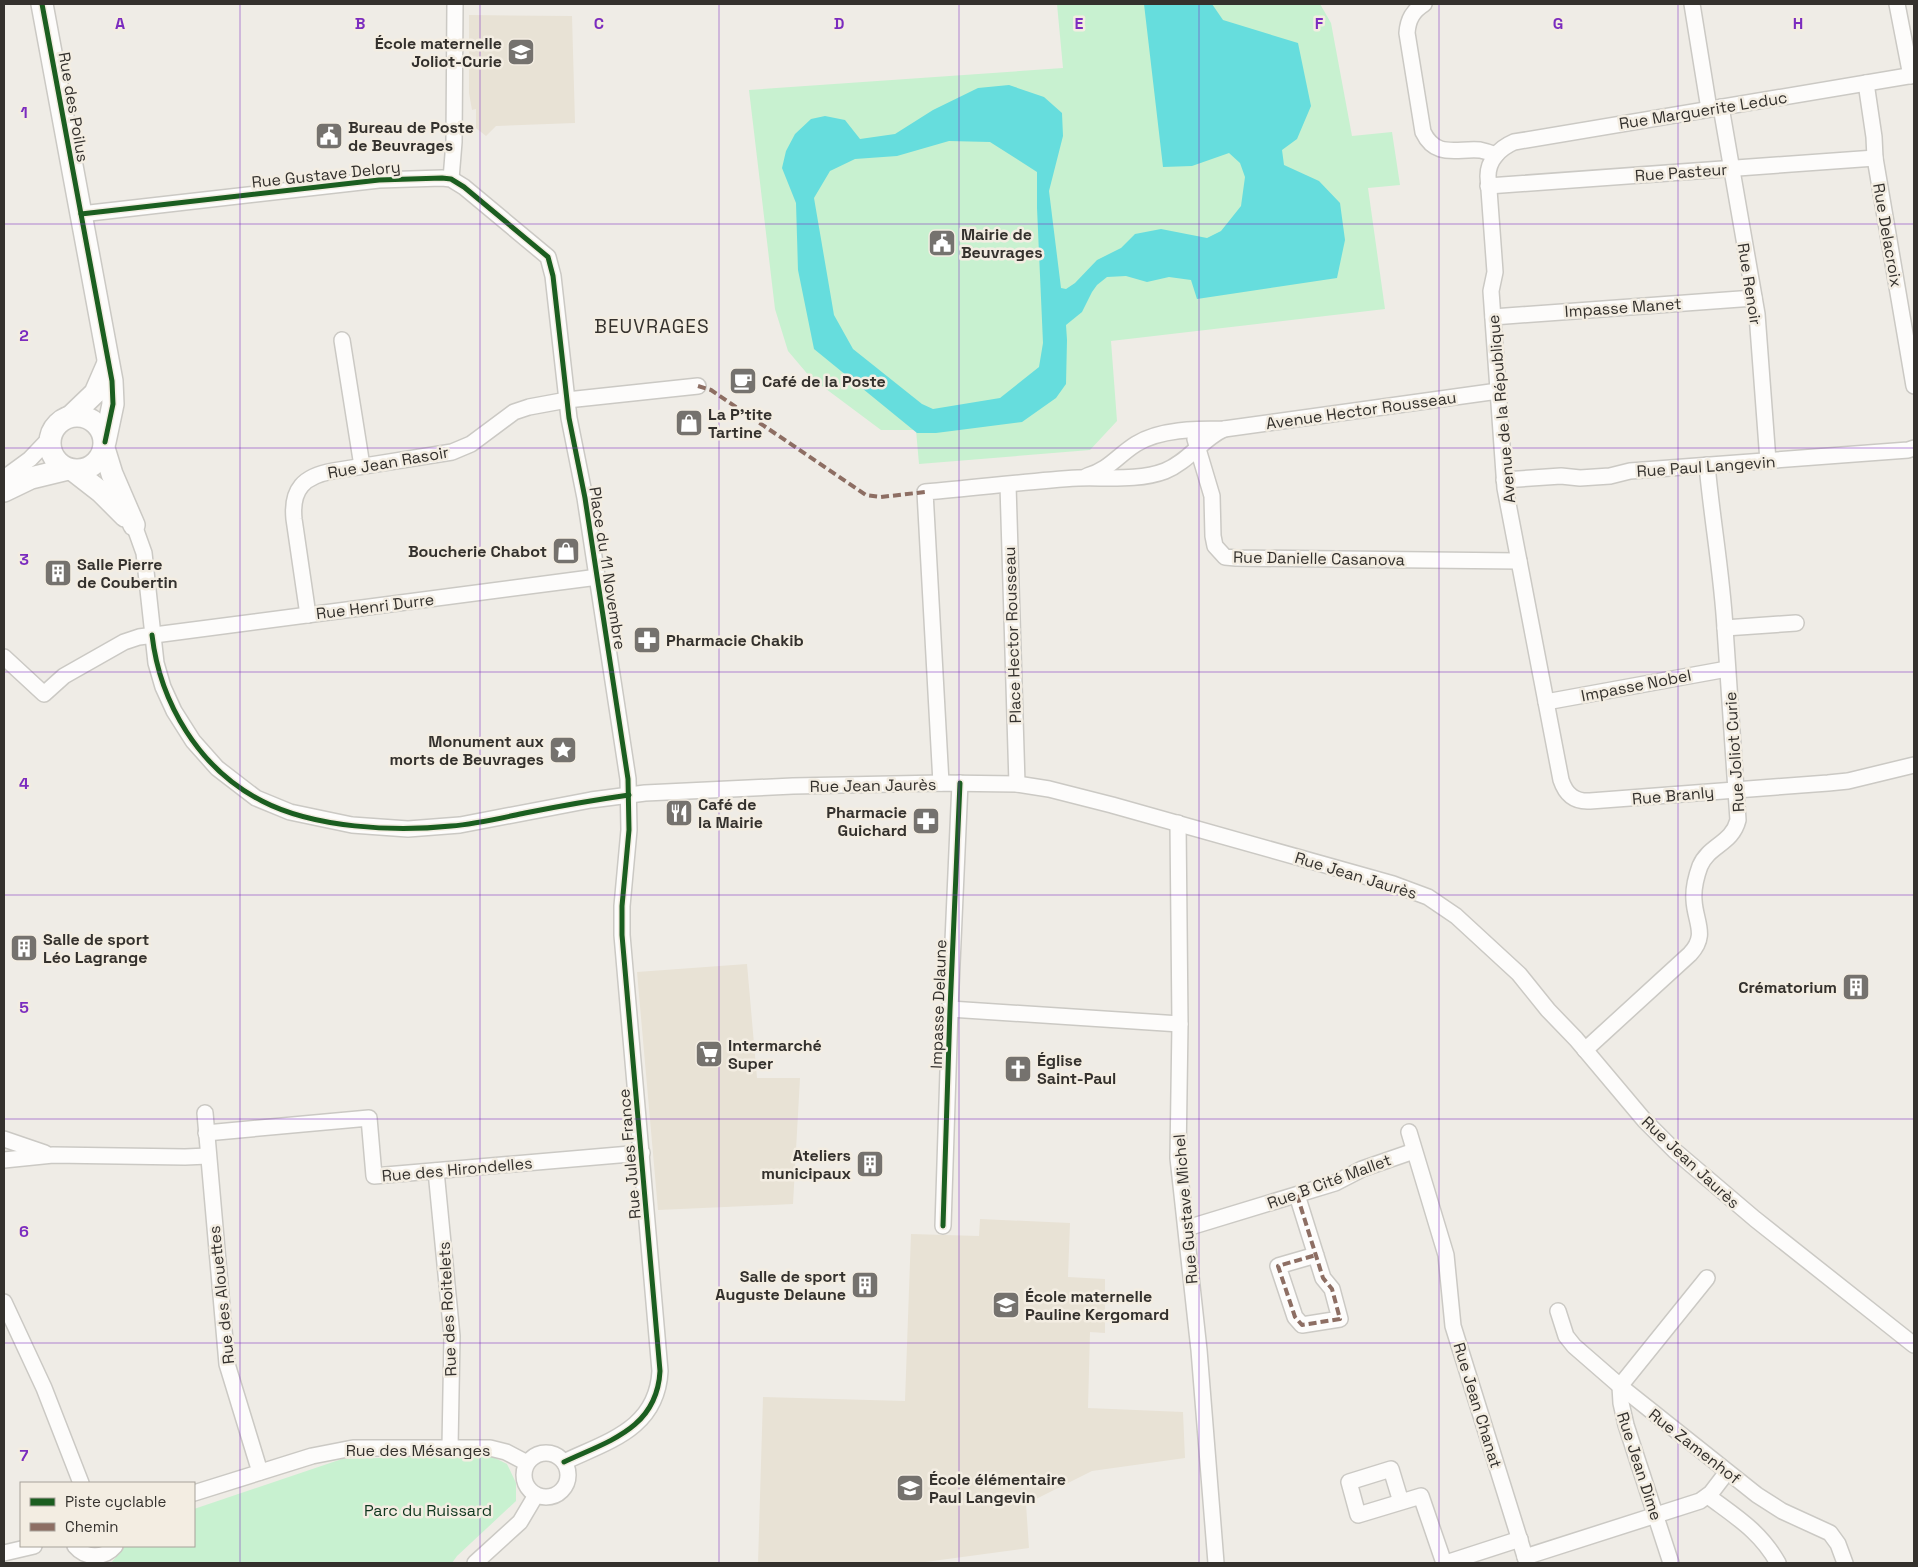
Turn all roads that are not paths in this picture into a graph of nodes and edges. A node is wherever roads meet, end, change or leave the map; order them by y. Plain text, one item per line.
1 (42, 4) edge
2 (455, 4) edge
3 (1424, 4) edge
4 (1692, 4) edge
5 (1897, 4) edge
6 (1913, 75) edge
7 (1866, 83) junction
8 (1715, 108) junction
9 (1496, 155) junction
10 (1874, 158) junction
11 (1731, 169) junction
12 (451, 179) junction
13 (1488, 186) junction
14 (81, 214) junction
15 (548, 257) joint
16 (1754, 298) junction
17 (1493, 317) junction
18 (342, 340) dead end
19 (108, 363) junction
20 (698, 386) dead end
21 (1914, 386) edge
22 (1498, 391) junction
23 (567, 400) junction
24 (71, 416) junction
25 (1224, 429) junction
26 (1188, 431) junction
27 (50, 438) junction
28 (104, 445) junction
29 (1198, 447) junction
30 (1911, 449) edge
31 (1768, 461) junction
32 (362, 466) junction
33 (1707, 466) junction
34 (71, 470) junction
35 (4, 478) edge
36 (1079, 478) junction
37 (1504, 480) junction
38 (1008, 485) junction
39 (4, 491) edge
40 (134, 525) junction
41 (1519, 561) junction
42 (598, 577) junction
43 (308, 615) junction
44 (1796, 622) dead end
45 (1725, 628) junction
46 (152, 635) junction
47 (4, 656) edge
48 (1728, 669) junction
49 (1546, 702) junction
50 (1914, 765) edge
51 (1561, 780) joint
52 (941, 783) junction
53 (960, 783) junction
54 (1017, 784) junction
55 (1737, 789) junction
56 (629, 794) junction
57 (1178, 823) junction
58 (950, 1009) junction
59 (1180, 1024) junction
60 (1585, 1050) junction
61 (205, 1113) dead end
62 (1409, 1132) dead end
63 (206, 1133) junction
64 (4, 1139) edge
65 (1414, 1151) junction
66 (642, 1153) junction
67 (53, 1156) junction
68 (208, 1156) junction
69 (4, 1160) edge
70 (436, 1171) junction
71 (1297, 1195) junction
72 (943, 1226) dead end
73 (1187, 1228) junction
74 (1316, 1255) junction
75 (1707, 1278) dead end
76 (4, 1302) edge
77 (1558, 1312) dead end
78 (1914, 1345) edge
79 (1620, 1386) junction
80 (450, 1447) junction
81 (564, 1462) junction
82 (526, 1463) junction
83 (260, 1472) junction
84 (1727, 1472) junction
85 (81, 1482) edge
86 (195, 1493) edge
87 (536, 1495) junction
88 (1708, 1496) junction
89 (1401, 1502) dead end
90 (1656, 1516) junction
91 (1520, 1539) junction
92 (30, 1547) edge
93 (76, 1547) edge
94 (114, 1547) edge
95 (4, 1553) edge
96 (92, 1559) edge
97 (1526, 1560) edge
98 (481, 1562) edge
99 (1216, 1563) edge
100 (1445, 1563) edge
101 (1671, 1563) edge
102 (1778, 1563) edge
103 (1844, 1563) edge

1 - 14 street, Rue des Poilus
2 - 12 street
3 - 9 street
4 - 8 street, Rue Renoir
5 - 6 street
6 - 7 street, Rue Marguerite Leduc
7 - 8 street, Rue Marguerite Leduc
7 - 10 street, Rue Delacroix
8 - 9 street, Rue Marguerite Leduc
8 - 11 street, Rue Renoir
9 - 13 street, Avenue de la République
10 - 11 street, Rue Pasteur
10 - 21 street, Rue Delacroix
11 - 13 street, Rue Pasteur
11 - 16 street, Rue Renoir
12 - 14 street, Rue Gustave Delory
12 - 15 street, Rue Gustave Delory
13 - 17 street, Avenue de la République
14 - 19 street, Rue des Poilus
15 - 23 street, Place du 11 Novembre
16 - 17 street, Impasse Manet
16 - 31 street, Rue Renoir
17 - 22 street, Avenue de la République
18 - 32 street
19 - 24 street
19 - 28 street, Rue des Poilus
20 - 23 street, Rue Jean Rasoir
22 - 25 street, Avenue Hector Rousseau
22 - 37 street, Avenue de la République
23 - 32 street, Rue Jean Rasoir
23 - 42 street, Place du 11 Novembre
24 - 27 street
24 - 28 street
25 - 26 street, Avenue Hector Rousseau
25 - 29 street, Avenue Hector Rousseau
26 - 29 street, Rue Danielle Casanova
26 - 36 street, Avenue Hector Rousseau
27 - 34 street
27 - 35 street
28 - 34 street
28 - 40 street
29 - 36 street, Avenue Hector Rousseau
29 - 41 street, Rue Danielle Casanova
30 - 31 street, Rue Paul Langevin
31 - 33 street, Rue Paul Langevin
32 - 43 street, Rue Jean Rasoir
33 - 37 street, Rue Paul Langevin
33 - 45 street, Rue Joliot Curie
34 - 39 street
34 - 40 street
36 - 38 street, Avenue Hector Rousseau
37 - 41 street, Avenue de la République
38 - 52 street, Avenue Hector Rousseau
38 - 54 street, Place Hector Rousseau
40 - 46 street, Rue Jean Jaurès
41 - 49 street, Avenue de la République
42 - 43 street, Rue Henri Durre
42 - 56 street, Place du 11 Novembre
43 - 46 street, Rue Henri Durre
44 - 45 street
45 - 48 street, Rue Joliot Curie
46 - 47 street, Rue Henri Durre
46 - 56 street, Rue Jean Jaurès
48 - 49 street, Impasse Nobel
48 - 55 street, Rue Joliot Curie
49 - 51 street, Avenue de la République
50 - 55 street, Rue Branly
51 - 55 street, Rue Branly
52 - 53 street, Rue Jean Jaurès
52 - 56 street, Rue Jean Jaurès
53 - 54 street, Rue Jean Jaurès
53 - 58 street, Impasse Delaune
54 - 57 street, Rue Jean Jaurès
55 - 60 street, Rue Joliot Curie
56 - 66 street, Rue Jules France
57 - 59 street, Rue Gustave Michel
57 - 60 street, Rue Jean Jaurès
58 - 59 street
58 - 72 street, Impasse Delaune
59 - 73 street, Rue Gustave Michel
60 - 78 street, Rue Jean Jaurès
61 - 63 street, Rue des Alouettes
62 - 65 street
63 - 68 street, Rue des Alouettes
63 - 70 street, Rue des Hirondelles
64 - 67 street
65 - 71 street, Rue B Cité Mallet
65 - 91 street, Rue Jean Chanat
66 - 70 street, Rue des Hirondelles
66 - 81 street, Rue Jules France
67 - 68 street
67 - 69 street
68 - 83 street, Rue des Alouettes
70 - 80 street, Rue des Roitelets
71 - 73 street, Rue B Cité Mallet
71 - 74 street
73 - 99 street, Rue Gustave Michel
74 - 74 street
75 - 79 street
76 - 85 street
77 - 79 street, Rue Zamenhof
79 - 84 street, Rue Zamenhof
79 - 90 street, Rue Jean Dime
80 - 82 street, Rue des Mésanges
80 - 83 street, Rue des Mésanges
81 - 82 street
81 - 87 street
82 - 87 street
83 - 86 street, Rue des Mésanges
84 - 88 street
84 - 103 street, Rue Zamenhof
87 - 98 street
88 - 90 street
88 - 102 street, Rue Zamenhof
89 - 100 street
90 - 97 street
90 - 101 street, Rue Jean Dime
91 - 97 street, Rue Jean Chanat
91 - 100 street
92 - 95 street
93 - 96 street
94 - 96 street

